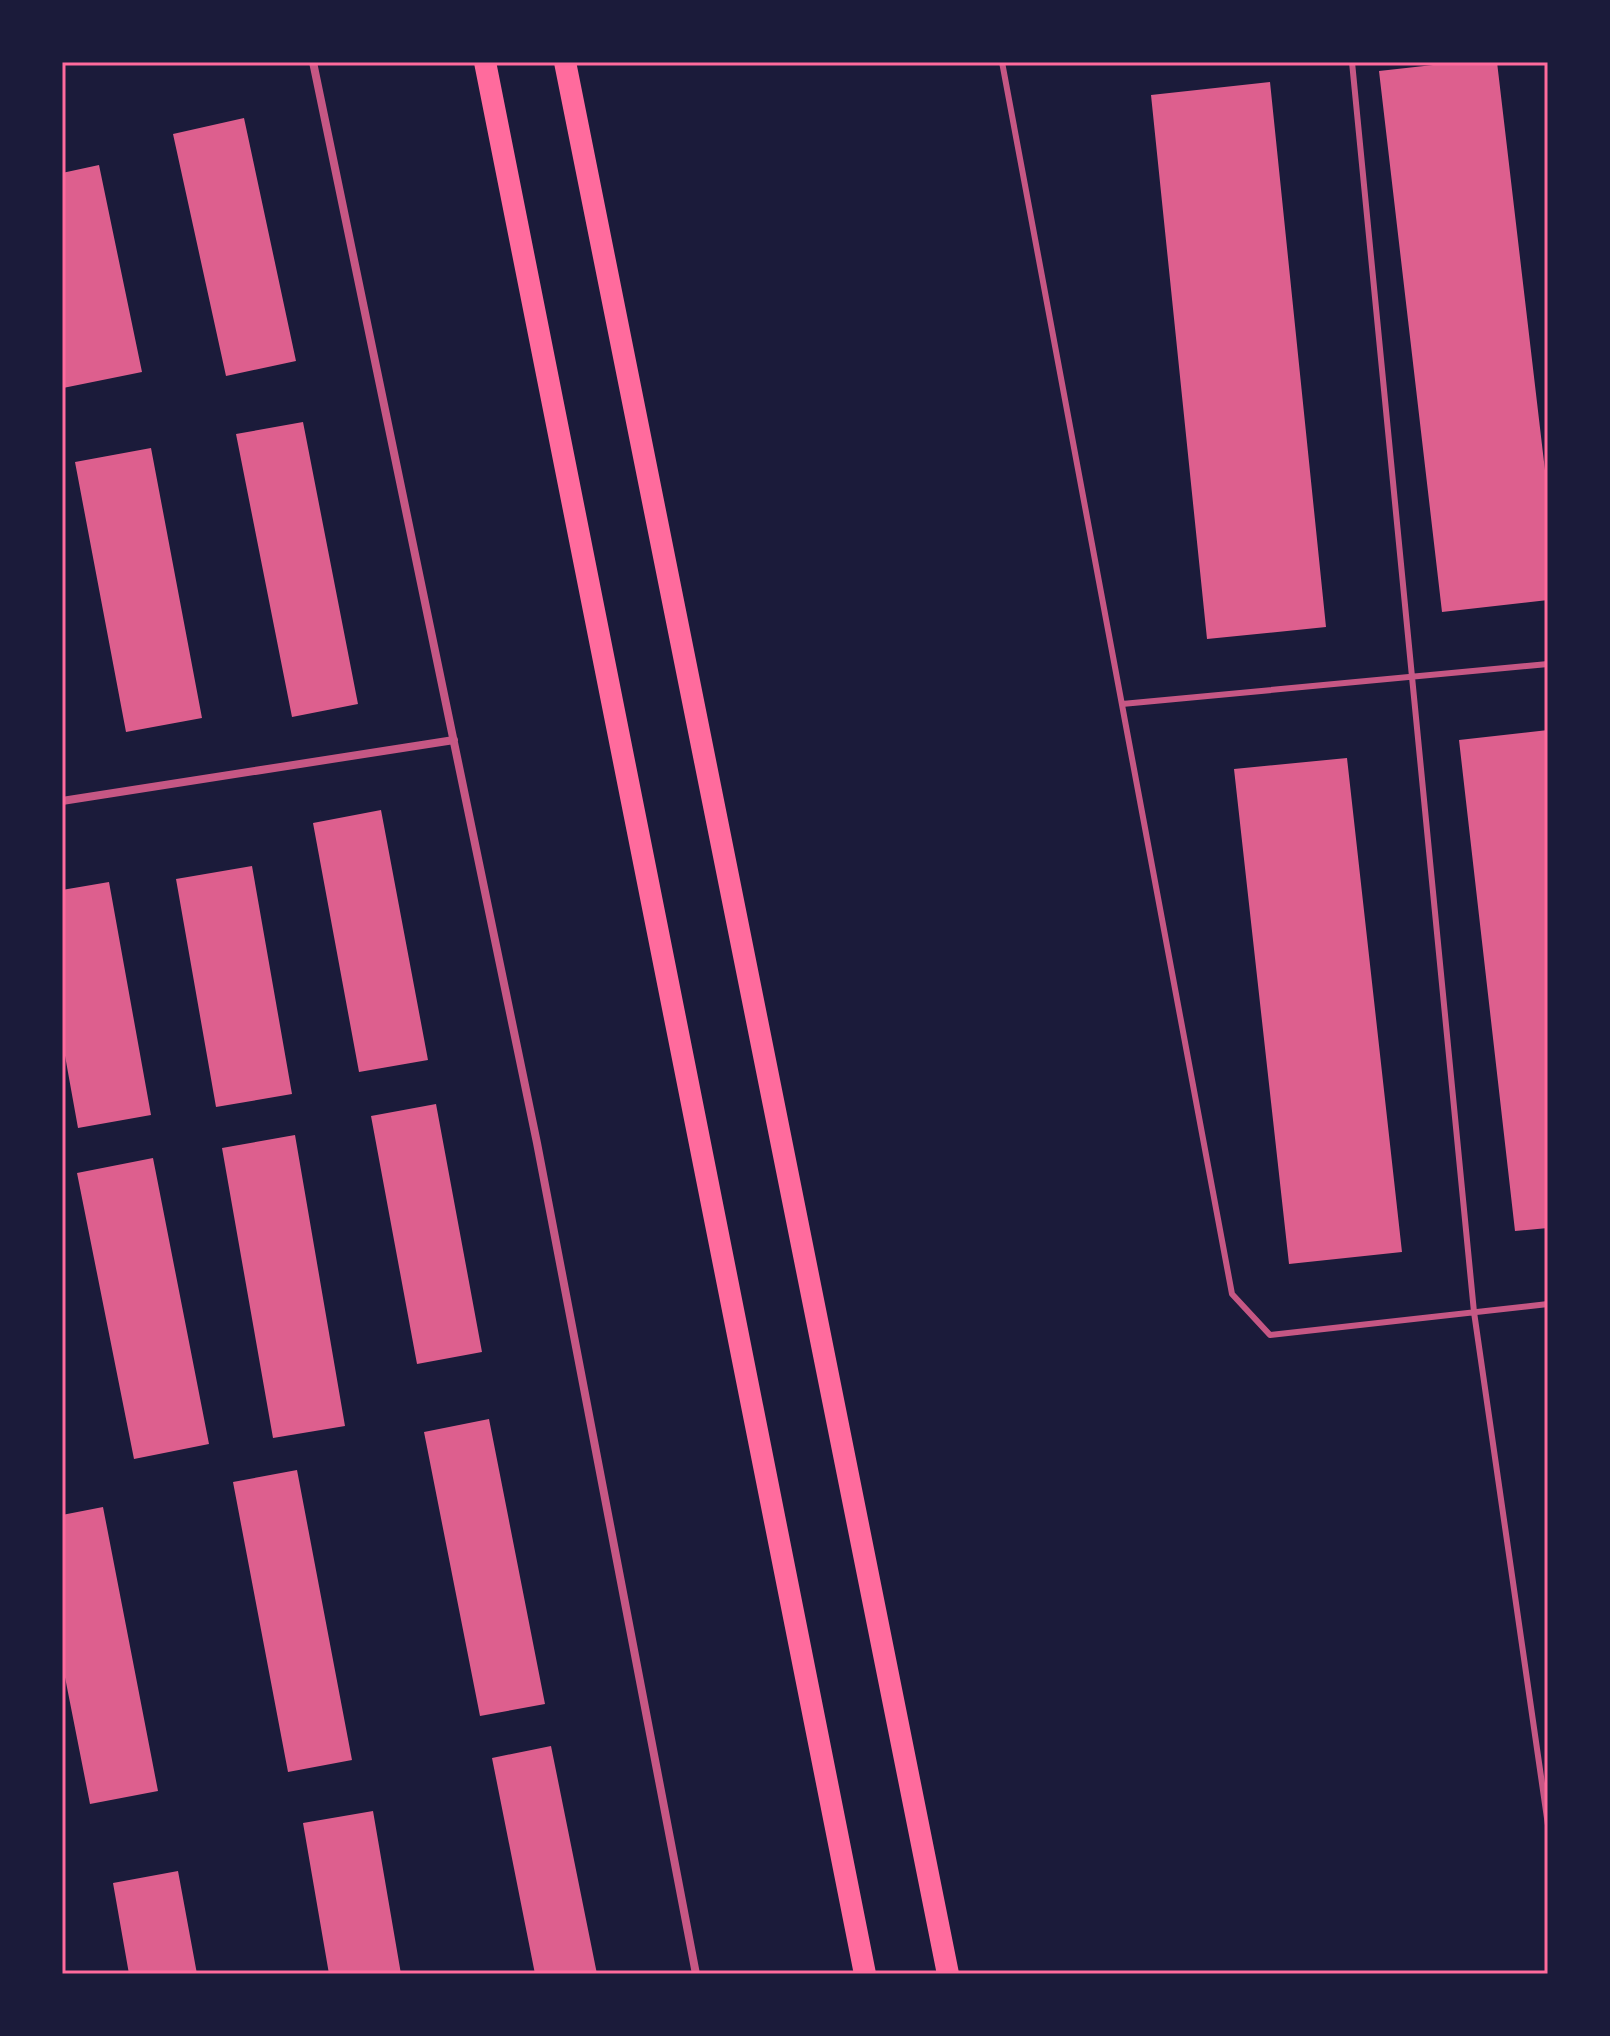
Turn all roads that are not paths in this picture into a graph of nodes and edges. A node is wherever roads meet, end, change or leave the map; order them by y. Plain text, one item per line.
1 (313, 62) edge
2 (485, 62) edge
3 (565, 62) edge
4 (1002, 62) edge
5 (1352, 62) edge
6 (1548, 664) edge
7 (1412, 677) junction
8 (1122, 704) junction
9 (454, 740) junction
10 (62, 801) edge
11 (1548, 1304) edge
12 (1474, 1312) junction
13 (1548, 1825) edge
14 (696, 1974) edge
15 (865, 1974) edge
16 (948, 1974) edge

1 - 9 street
2 - 15 highway
3 - 16 highway
4 - 8 lane
5 - 7 lane
6 - 7 lane
7 - 8 lane
7 - 12 lane
8 - 12 lane
9 - 10 street
9 - 14 street
11 - 12 lane
12 - 13 lane

